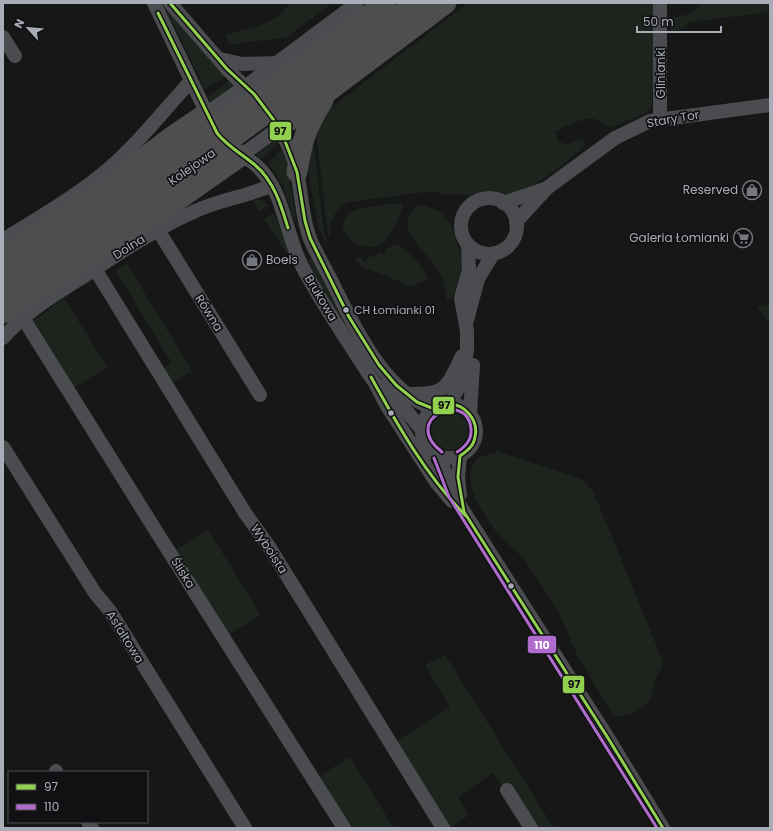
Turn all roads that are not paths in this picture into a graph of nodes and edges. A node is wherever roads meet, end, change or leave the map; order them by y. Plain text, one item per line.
1 (154, 3) edge
2 (170, 3) edge
3 (357, 3) edge
4 (385, 3) edge
5 (416, 3) edge
6 (446, 3) edge
7 (660, 3) edge
8 (3, 37) edge
9 (15, 56) dead end
10 (220, 59) junction
11 (278, 63) junction
12 (302, 76) junction
13 (191, 82) junction
14 (246, 86) junction
15 (327, 93) junction
16 (770, 105) edge
17 (207, 113) junction
18 (660, 120) junction
19 (279, 128) junction
20 (242, 155) junction
21 (178, 166) junction
22 (297, 172) junction
23 (272, 185) junction
24 (547, 188) junction
25 (504, 203) junction
26 (516, 222) junction
27 (158, 230) junction
28 (3, 240) edge
29 (468, 245) junction
30 (492, 254) junction
31 (3, 255) edge
32 (95, 269) junction
33 (3, 273) edge
34 (3, 294) edge
35 (3, 313) edge
36 (23, 318) junction
37 (466, 326) junction
38 (3, 338) edge
39 (468, 345) junction
40 (375, 383) junction
41 (407, 394) junction
42 (260, 395) dead end
43 (449, 404) junction
44 (434, 409) junction
45 (470, 414) junction
46 (422, 430) junction
47 (3, 447) edge
48 (439, 456) junction
49 (460, 456) junction
50 (464, 512) junction
51 (507, 790) dead end
52 (245, 828) edge
53 (344, 828) edge
54 (443, 828) edge
55 (531, 828) edge
56 (663, 828) edge

1 - 13 street
2 - 10 street
3 - 11 street
4 - 12 highway, Kolejowa
5 - 12 highway, Kolejowa
6 - 15 highway
7 - 18 street, Glinianki
8 - 9 street
10 - 11 street
10 - 14 street
11 - 14 street
12 - 21 highway, Kolejowa, bridge
13 - 17 street
13 - 28 street
14 - 17 street
14 - 19 street, Brukowa
15 - 19 highway
15 - 22 highway
16 - 18 street, Stary Tor
17 - 20 street, Brukowa
17 - 31 highway
18 - 24 street, Stary Tor
19 - 20 street
19 - 22 street, Brukowa
20 - 23 street, Brukowa
20 - 35 highway
21 - 33 highway, Kolejowa
21 - 34 highway, Kolejowa
22 - 41 street, Brukowa
23 - 27 street, Dolna
23 - 40 street, Brukowa
24 - 25 street, Stary Tor
24 - 26 street, Stary Tor
25 - 26 street
25 - 29 street
26 - 30 street
27 - 32 street, Dolna
27 - 42 street, Równa
29 - 30 street
29 - 37 street
30 - 37 street
32 - 36 street, Dolna
32 - 54 street, Wyboista
36 - 38 street, Dolna
36 - 53 street, Śliska
37 - 39 street
39 - 41 street
39 - 43 street
39 - 45 street
40 - 46 street, Brukowa
40 - 50 street
41 - 44 street, Brukowa
43 - 44 street
43 - 45 street
44 - 46 street
45 - 49 street
46 - 48 street
47 - 52 street, Asfaltowa
48 - 49 street
48 - 50 street
49 - 50 street
50 - 56 street
51 - 55 street

